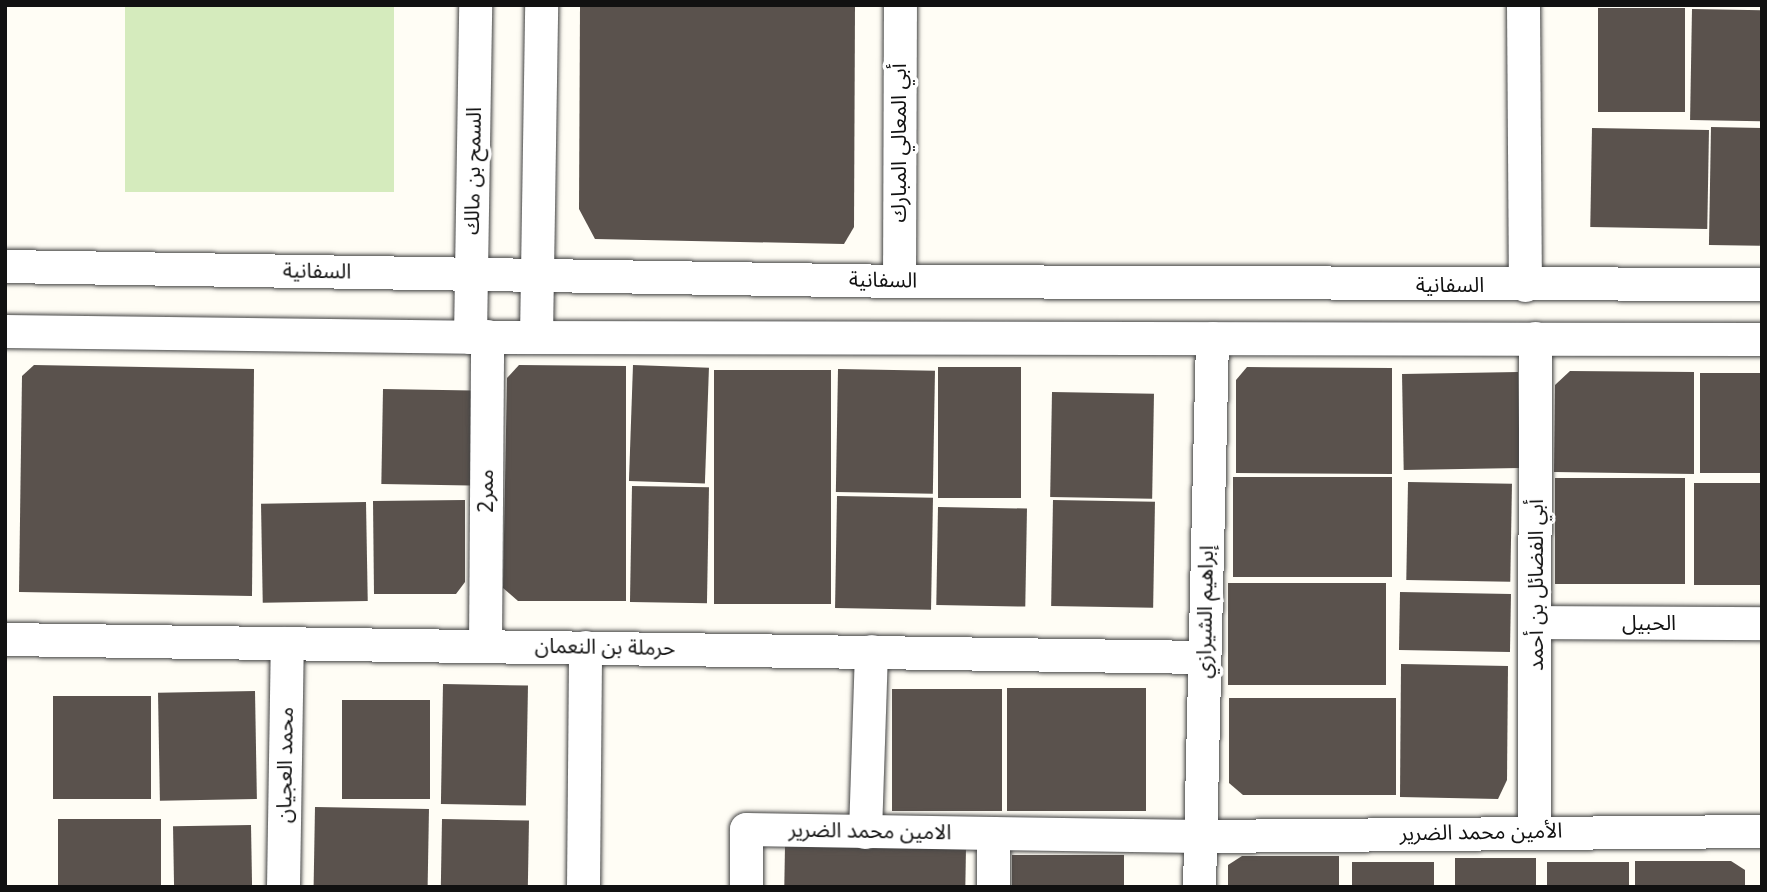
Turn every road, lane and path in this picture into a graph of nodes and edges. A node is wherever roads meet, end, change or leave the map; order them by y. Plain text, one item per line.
1 (475, 5) edge
2 (541, 5) edge
3 (900, 5) edge
4 (1524, 5) edge
5 (5, 266) edge
6 (471, 273) junction
7 (539, 273) junction
8 (899, 281) junction
9 (1762, 284) edge
10 (1525, 285) junction
11 (5, 331) edge
12 (536, 336) junction
13 (479, 337) junction
14 (1212, 338) junction
15 (1535, 338) junction
16 (1762, 339) edge
17 (1536, 622) junction
18 (1762, 623) edge
19 (5, 639) edge
20 (287, 643) junction
21 (485, 645) junction
22 (585, 647) junction
23 (871, 651) junction
24 (1205, 657) junction
25 (1534, 831) junction
26 (1762, 831) edge
27 (865, 832) junction
28 (993, 833) junction
29 (1200, 836) junction
30 (283, 887) edge
31 (583, 887) edge
32 (746, 887) edge
33 (993, 887) edge
34 (1199, 887) edge

1 - 6 street, السمح بن مالك
2 - 7 street
3 - 8 street, أبي المعالي المبارك
4 - 10 street
5 - 6 street, السفانية
6 - 7 street, السفانية
6 - 13 street, السمح بن مالك
7 - 8 street, السفانية
7 - 12 street
8 - 10 street, السفانية
9 - 10 street, السفانية
11 - 13 street
12 - 13 street
12 - 14 street
13 - 21 street, ممر2
14 - 15 street
14 - 24 street, إبراهيم الشيرازي
15 - 16 street
15 - 17 street, أبي الفضائل بن أحمد
17 - 18 street, الحبيل
17 - 25 street, أبي الفضائل بن أحمد
19 - 20 street, حرملة بن النعمان
20 - 21 street, حرملة بن النعمان
20 - 30 street, محمد العجيان
21 - 22 street, حرملة بن النعمان
22 - 23 street, حرملة بن النعمان
22 - 31 street
23 - 24 street, حرملة بن النعمان
23 - 27 street
24 - 29 street, إبراهيم الشيرازي
25 - 26 street, الأمين محمد الضرير
25 - 29 street, الأمين محمد الضرير
27 - 28 street, الامين محمد الضرير
27 - 32 street, الامين محمد الضرير
28 - 29 street, الامين محمد الضرير
28 - 33 street
29 - 34 street, إبراهيم الشيرازي

